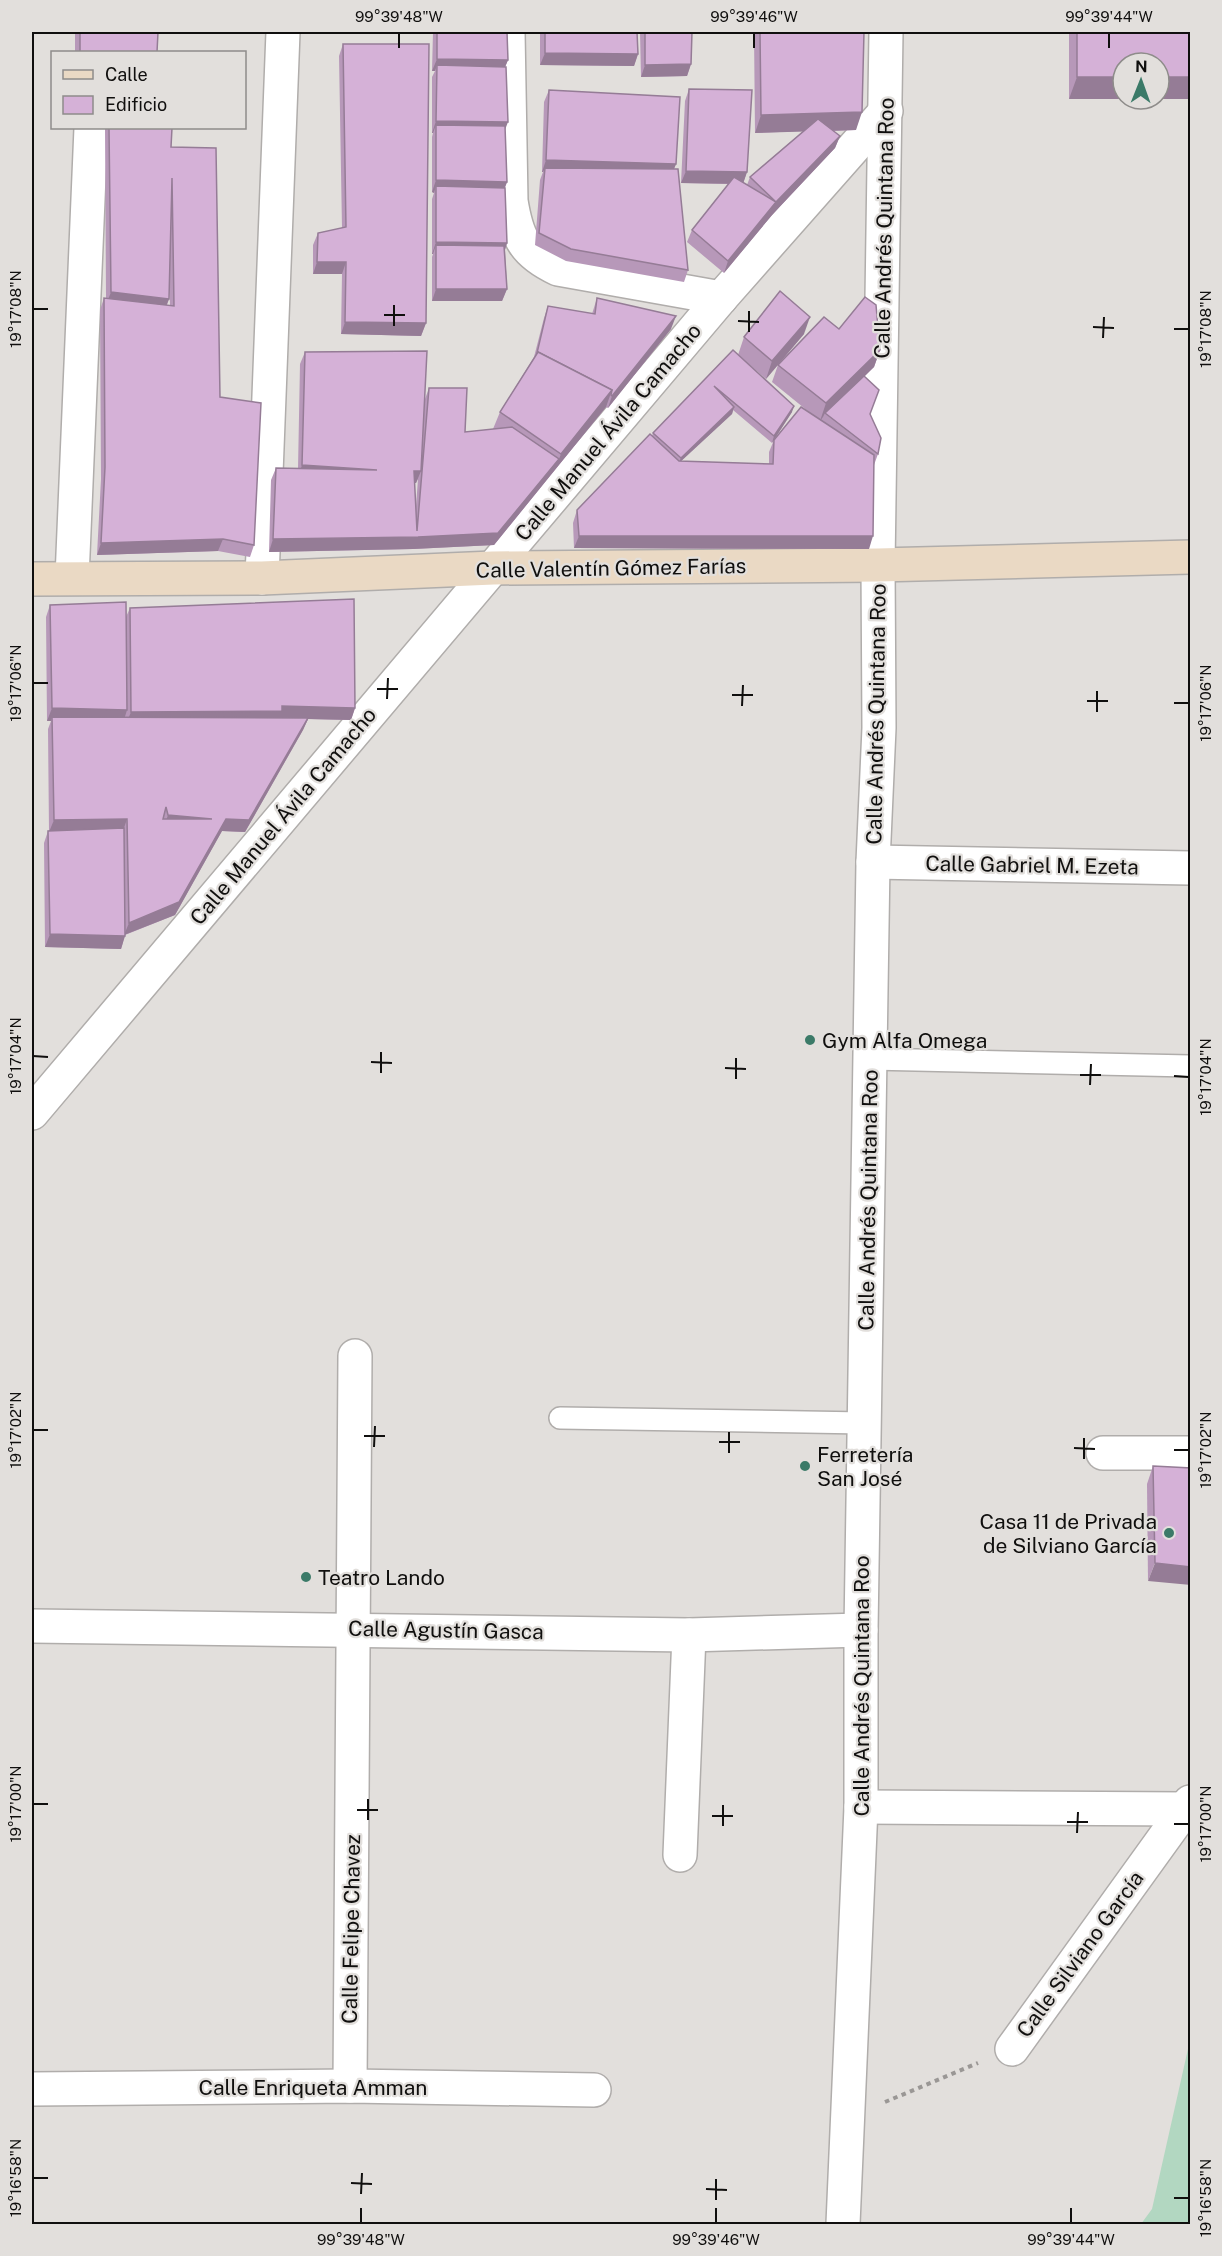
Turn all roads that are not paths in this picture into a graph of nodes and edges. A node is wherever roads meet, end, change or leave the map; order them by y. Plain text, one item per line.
1 (283, 32) edge
2 (508, 32) edge
3 (885, 32) edge
4 (886, 111) junction
5 (91, 129) edge
6 (721, 298) junction
7 (1191, 556) edge
8 (878, 565) junction
9 (493, 568) junction
10 (72, 578) junction
11 (262, 578) junction
12 (32, 579) edge
13 (873, 862) junction
14 (1191, 868) edge
15 (870, 1059) junction
16 (1190, 1066) edge
17 (32, 1113) edge
18 (355, 1356) dead end
19 (560, 1418) dead end
20 (864, 1423) junction
21 (1191, 1453) edge
22 (1103, 1454) dead end
23 (32, 1626) edge
24 (355, 1629) junction
25 (861, 1630) junction
26 (689, 1635) junction
27 (1188, 1806) edge
28 (861, 1807) junction
29 (680, 1855) dead end
30 (1012, 2049) road end
31 (350, 2086) junction
32 (32, 2088) edge
33 (594, 2090) dead end
34 (843, 2224) edge

1 - 11 street
2 - 6 street
3 - 4 street, Calle Andrés Quintana Roo
4 - 6 street, Calle Manuel Ávila Camacho
4 - 8 street, Calle Andrés Quintana Roo
5 - 10 street
6 - 9 street, Calle Manuel Ávila Camacho
7 - 8 main road, Calle Valentín Gómez Farías
8 - 9 main road, Calle Valentín Gómez Farías
8 - 13 street, Calle Andrés Quintana Roo
9 - 11 main road, Calle Valentín Gómez Farías
9 - 17 street, Calle Manuel Ávila Camacho
10 - 11 main road, Calle Valentín Gómez Farías
10 - 12 main road, Calle Valentín Gómez Farías
13 - 14 street, Calle Gabriel M. Ezeta
13 - 15 street, Calle Andrés Quintana Roo
15 - 16 lane
15 - 20 street, Calle Andrés Quintana Roo
18 - 24 street, Calle Felipe Chavez
19 - 20 lane
20 - 25 street, Calle Andrés Quintana Roo
21 - 22 street
23 - 24 street, Calle Agustín Gasca
24 - 26 street, Calle Agustín Gasca
24 - 31 street, Calle Felipe Chavez
25 - 26 street, Calle Agustín Gasca
25 - 28 street, Calle Andrés Quintana Roo
26 - 29 street
27 - 28 street
27 - 30 street, Calle Silviano García
28 - 34 street, Calle Andrés Quintana Roo
31 - 32 street, Calle Enriqueta Amman
31 - 33 street, Calle Enriqueta Amman

